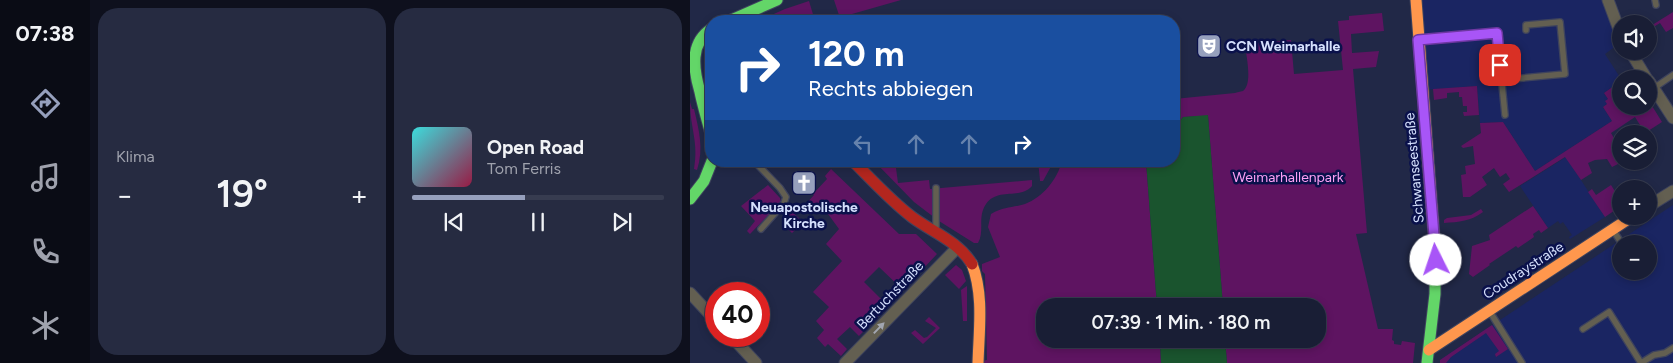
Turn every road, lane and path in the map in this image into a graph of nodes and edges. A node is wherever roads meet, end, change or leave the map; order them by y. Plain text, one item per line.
1 (777, 0) edge
2 (1416, 0) edge
3 (1608, 0) edge
4 (740, 15) edge
5 (1613, 15) edge
6 (1526, 30) dead end
7 (705, 33) edge
8 (1418, 40) junction
9 (692, 44) edge
10 (1530, 70) dead end
11 (1673, 76) edge
12 (1530, 78) junction
13 (1501, 80) junction
14 (1657, 81) edge
15 (1657, 94) edge
16 (705, 112) edge
17 (1505, 115) dead end
18 (1673, 118) edge
19 (710, 167) edge
20 (760, 167) edge
21 (859, 167) edge
22 (936, 188) dead end
23 (1673, 191) edge
24 (690, 199) edge
25 (1657, 201) edge
26 (1620, 225) edge
27 (760, 229) dead end
28 (1613, 230) junction
29 (936, 234) junction
30 (1616, 235) edge
31 (957, 248) junction
32 (690, 293) edge
33 (705, 309) edge
34 (1489, 310) junction
35 (1583, 329) dead end
36 (741, 347) edge
37 (1673, 348) edge
38 (1429, 350) junction
39 (756, 363) edge
40 (845, 363) edge
41 (978, 363) edge
42 (1427, 363) edge
43 (1522, 363) edge
44 (1641, 363) edge

1 - 4 street
2 - 8 street, Schwanseestraße
3 - 5 street
6 - 12 lane
7 - 9 street
8 - 13 lane
8 - 38 street, Schwanseestraße
9 - 16 street
10 - 12 lane
11 - 14 lane
12 - 13 lane
13 - 17 lane
15 - 18 street
19 - 24 street
20 - 27 lane
21 - 29 street
22 - 29 lane
23 - 25 street
26 - 28 street, Coudraystraße
28 - 30 lane
28 - 34 street, Coudraystraße
29 - 31 street
40 -> 31 street, Bertuchstraße
31 - 41 street
32 - 33 street
34 - 38 street, Coudraystraße
34 - 43 lane
35 - 44 lane
36 - 39 street
37 - 44 lane
38 - 42 street, Schwanseestraße

